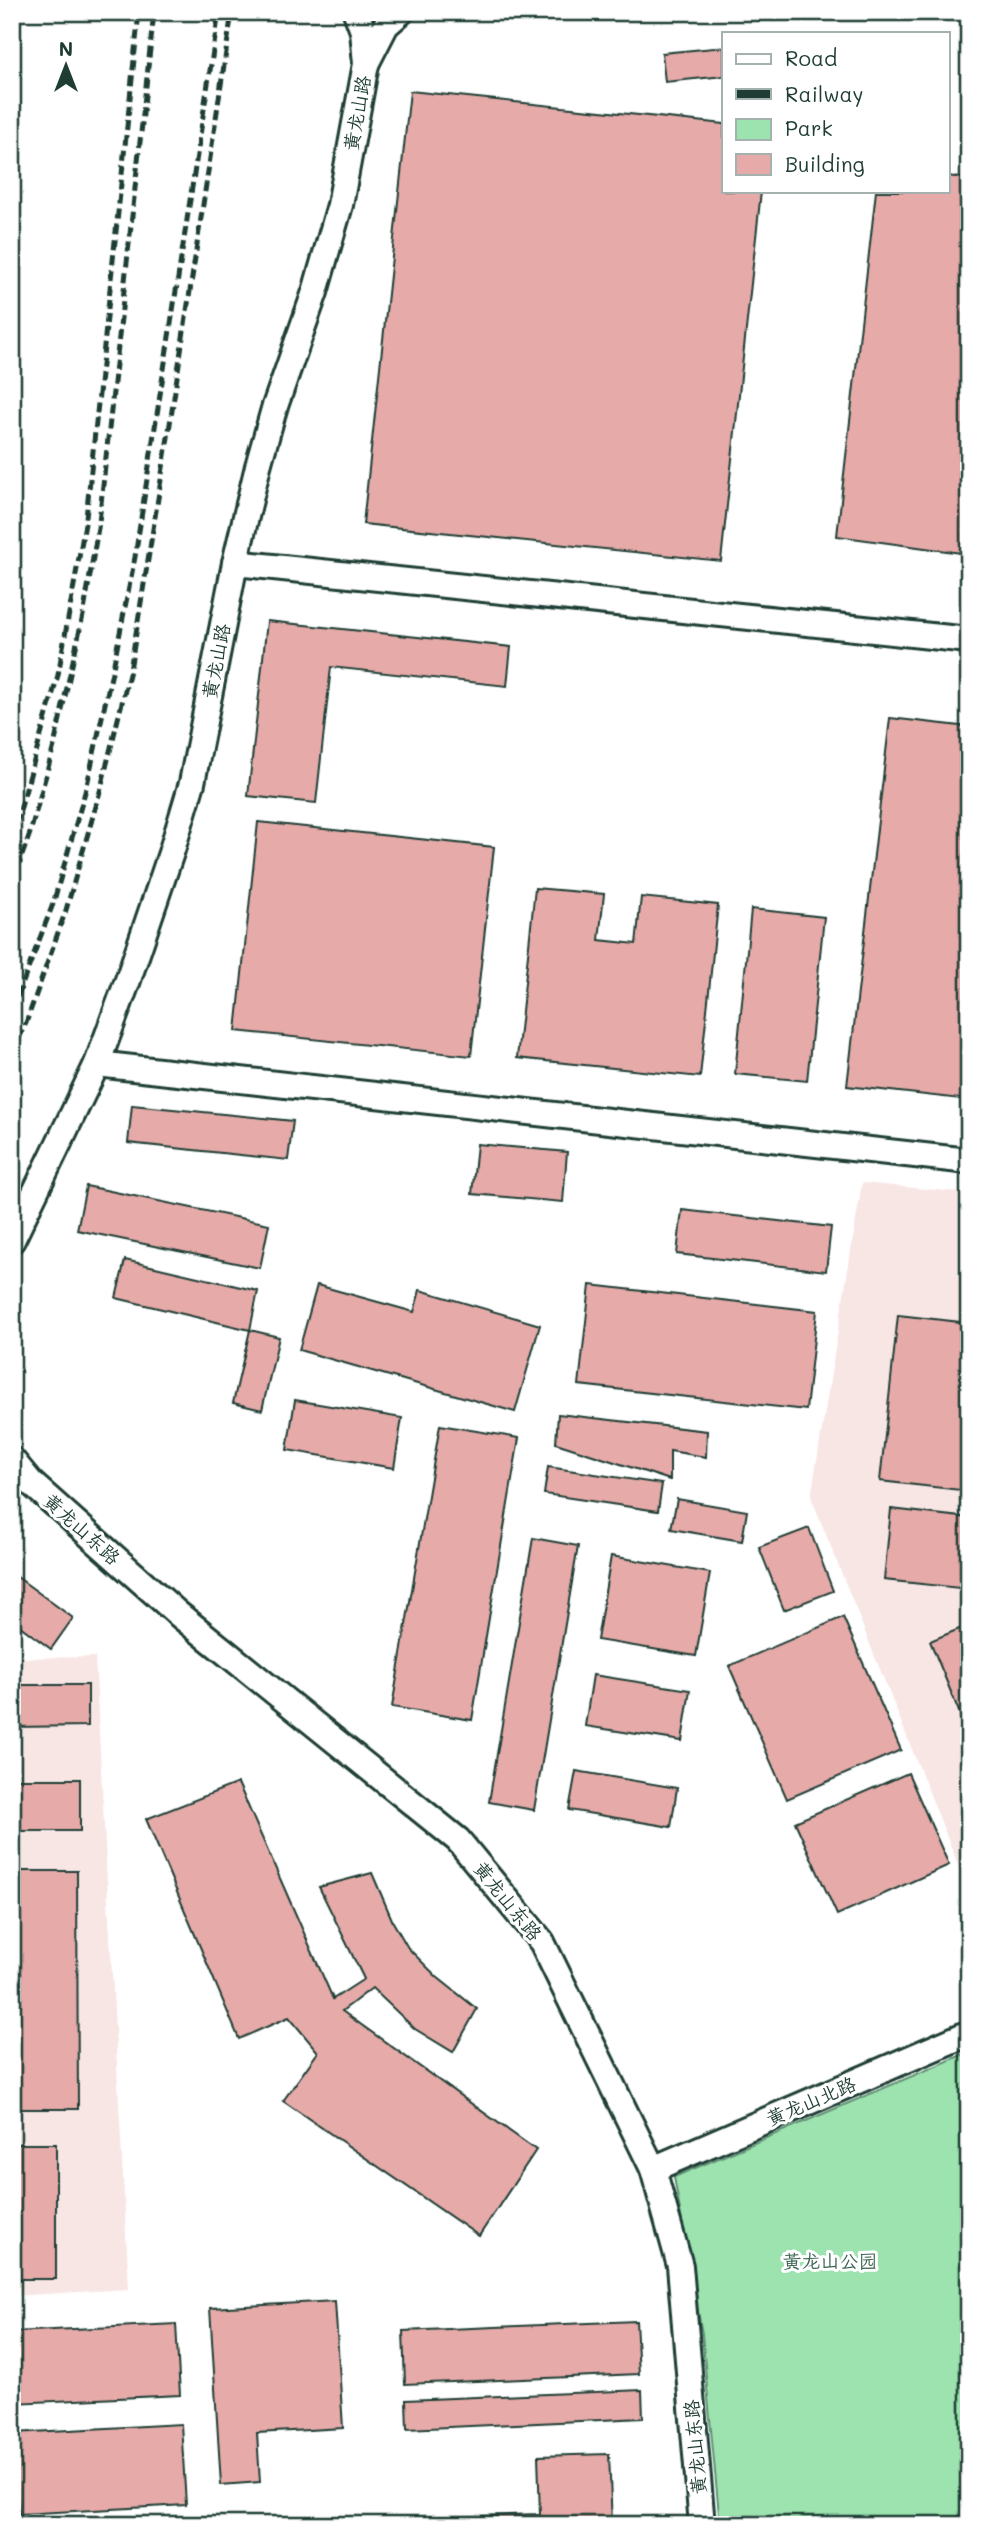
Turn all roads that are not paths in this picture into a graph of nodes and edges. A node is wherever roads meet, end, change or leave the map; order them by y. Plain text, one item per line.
1 (356, 12) edge
2 (401, 12) edge
3 (366, 64) junction
4 (235, 563) junction
5 (969, 640) edge
6 (97, 1064) junction
7 (969, 1161) edge
8 (12, 1240) edge
9 (12, 1460) edge
10 (969, 2033) edge
11 (653, 2169) junction
12 (702, 2525) edge

1 - 3 street, 黄龙山路
2 - 3 street, 黄龙山路
3 - 4 street, 黄龙山路
4 - 5 street
4 - 6 street, 黄龙山路
6 - 7 street
6 - 8 street, 黄龙山路
9 - 11 street, 黄龙山东路
10 - 11 street, 黄龙山北路
11 - 12 street, 黄龙山东路

